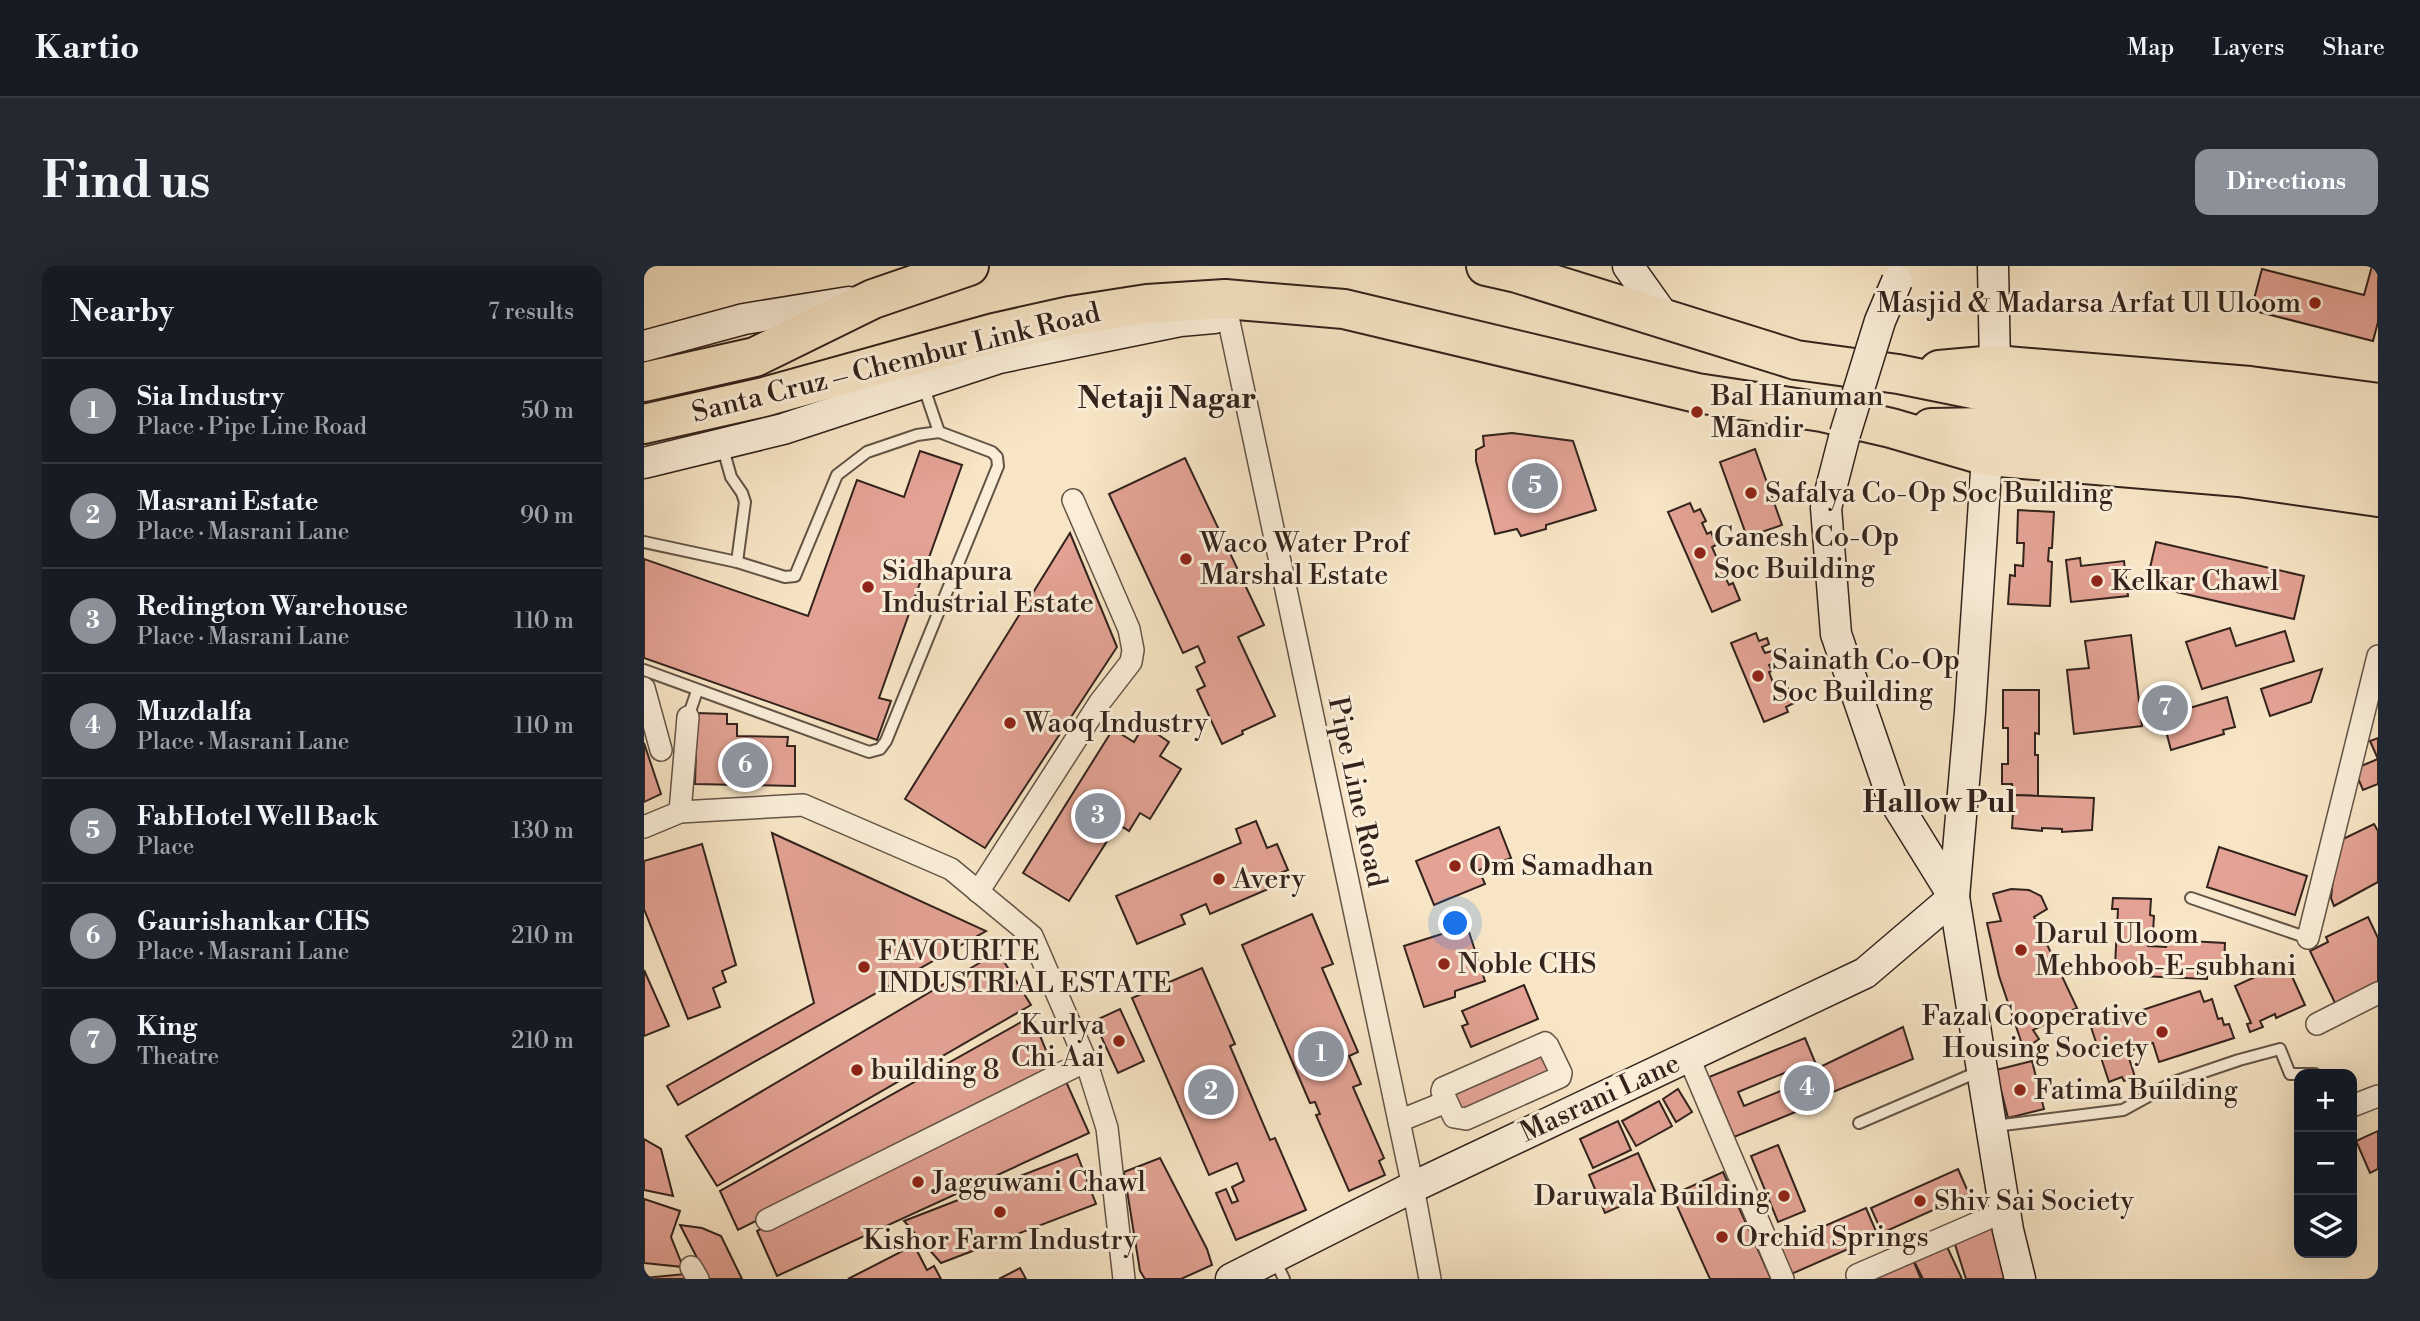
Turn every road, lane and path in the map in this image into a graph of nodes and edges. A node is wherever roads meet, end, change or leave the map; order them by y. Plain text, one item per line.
1 (969, 266) edge
2 (1628, 266) edge
3 (1993, 266) edge
4 (1507, 268) edge
5 (1901, 273) edge
6 (873, 299) junction
7 (1226, 308) junction
8 (1665, 318) junction
9 (644, 346) edge
10 (644, 382) edge
11 (923, 383) junction
12 (813, 401) junction
13 (2378, 403) edge
14 (1991, 410) junction
15 (644, 424) edge
16 (2378, 431) edge
17 (939, 432) junction
18 (722, 445) junction
19 (644, 463) edge
20 (2378, 466) edge
21 (2378, 497) edge
22 (1073, 500) dead end
23 (644, 542) edge
24 (737, 562) junction
25 (2378, 656) edge
26 (644, 670) edge
27 (644, 688) edge
28 (697, 691) junction
29 (687, 726) junction
30 (680, 812) junction
31 (644, 827) edge
32 (978, 891) junction
33 (1954, 897) junction
34 (2192, 898) dead end
35 (2308, 938) joint
36 (2378, 993) edge
37 (2317, 1024) dead end
38 (1688, 1056) junction
39 (1086, 1061) junction
40 (1982, 1070) junction
41 (2294, 1074) edge
42 (2378, 1096) edge
43 (1447, 1102) junction
44 (2357, 1104) edge
45 (1487, 1110) junction
46 (1399, 1121) junction
47 (1859, 1123) dead end
48 (1992, 1126) junction
49 (1503, 1144) junction
50 (1413, 1187) junction
51 (2005, 1210) junction
52 (767, 1220) dead end
53 (1279, 1268) edge
54 (1857, 1275) dead end
55 (1124, 1279) edge
56 (1231, 1279) edge
57 (1430, 1279) edge
58 (1783, 1279) edge
59 (2020, 1279) edge

1 - 6 highway, Santa Cruz – Chembur Link Road
2 - 8 street
3 - 14 street
4 - 8 highway
5 - 33 street, bridge
6 - 9 street
6 - 10 highway, Santa Cruz – Chembur Link Road
7 - 11 street
7 - 12 highway, Santa Cruz – Chembur Link Road
7 - 14 highway, Santa Cruz – Chembur Link Road
7 - 46 street, Pipe Line Road
8 - 14 highway
11 - 12 street
11 - 17 lane
12 - 15 highway, Santa Cruz – Chembur Link Road
12 - 18 street
13 - 14 highway
14 - 16 highway
14 - 20 highway
14 - 21 highway
14 - 33 street
17 - 24 lane
17 - 28 lane
18 - 19 street
18 - 24 lane
22 - 32 street
23 - 24 lane
25 - 35 street
26 - 28 lane
27 - 29 street
28 - 29 lane
29 - 30 street
30 - 31 street
30 - 32 street
32 - 39 street
33 - 38 street, Masrani Lane
33 - 40 street
34 - 35 lane
36 - 37 street
38 - 49 street, Masrani Lane
38 - 58 street
39 - 52 street
39 - 55 street
40 - 47 lane
40 - 48 street
41 - 48 lane
42 - 44 street
43 - 45 street
43 - 45 street
43 - 46 street
45 - 49 street
46 - 50 street, Pipe Line Road
48 - 51 street
49 - 50 street, Masrani Lane
50 - 53 street, Masrani Lane
50 - 57 street, Pipe Line Road
51 - 54 street
51 - 59 street
53 - 56 street, Masrani Lane

